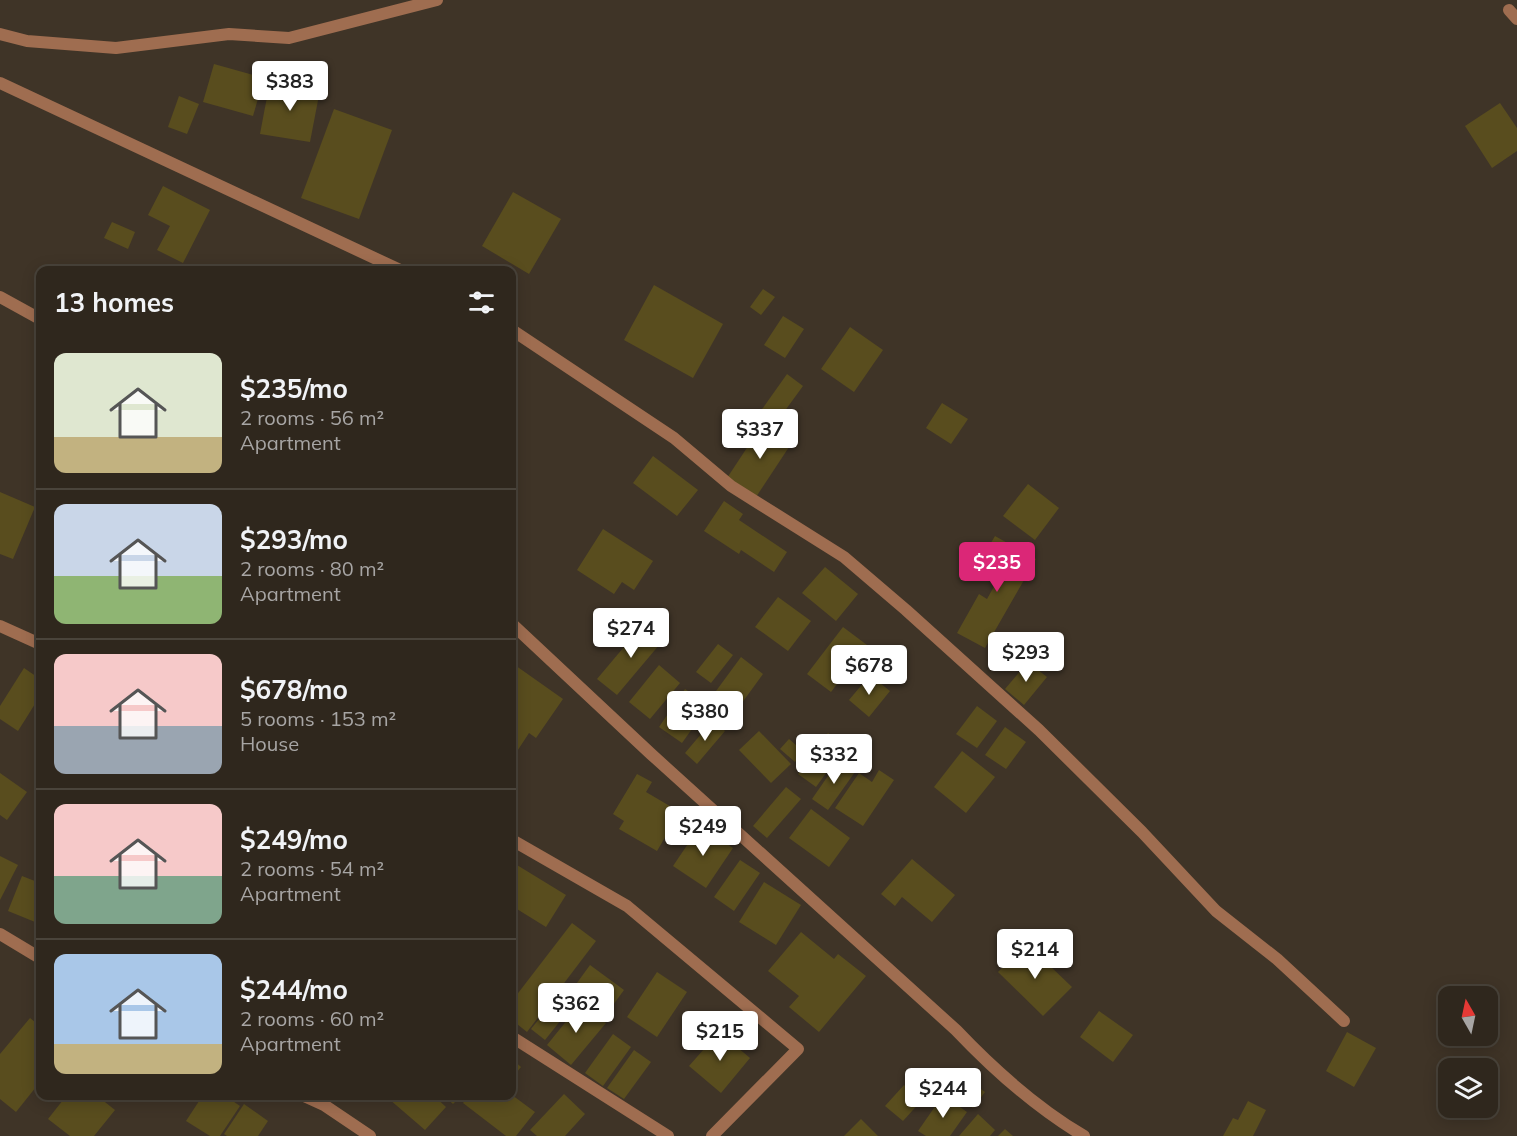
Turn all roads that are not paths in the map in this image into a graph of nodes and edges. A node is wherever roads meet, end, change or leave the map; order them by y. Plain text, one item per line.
1 (437, 0) edge
2 (0, 34) edge
3 (0, 83) edge
4 (391, 266) edge
5 (0, 297) edge
6 (36, 317) edge
7 (516, 333) edge
8 (0, 626) edge
9 (516, 628) edge
10 (36, 642) edge
11 (516, 842) edge
12 (0, 934) edge
13 (36, 956) edge
14 (1344, 1021) dead end
15 (516, 1040) edge
16 (313, 1100) edge
17 (370, 1136) edge
18 (668, 1136) edge
19 (712, 1136) edge
20 (1084, 1136) edge

1 - 2 street
3 - 4 street
5 - 6 street
7 - 14 street
8 - 10 street
9 - 20 street
11 - 19 street
12 - 13 street
15 - 18 street
16 - 17 street

